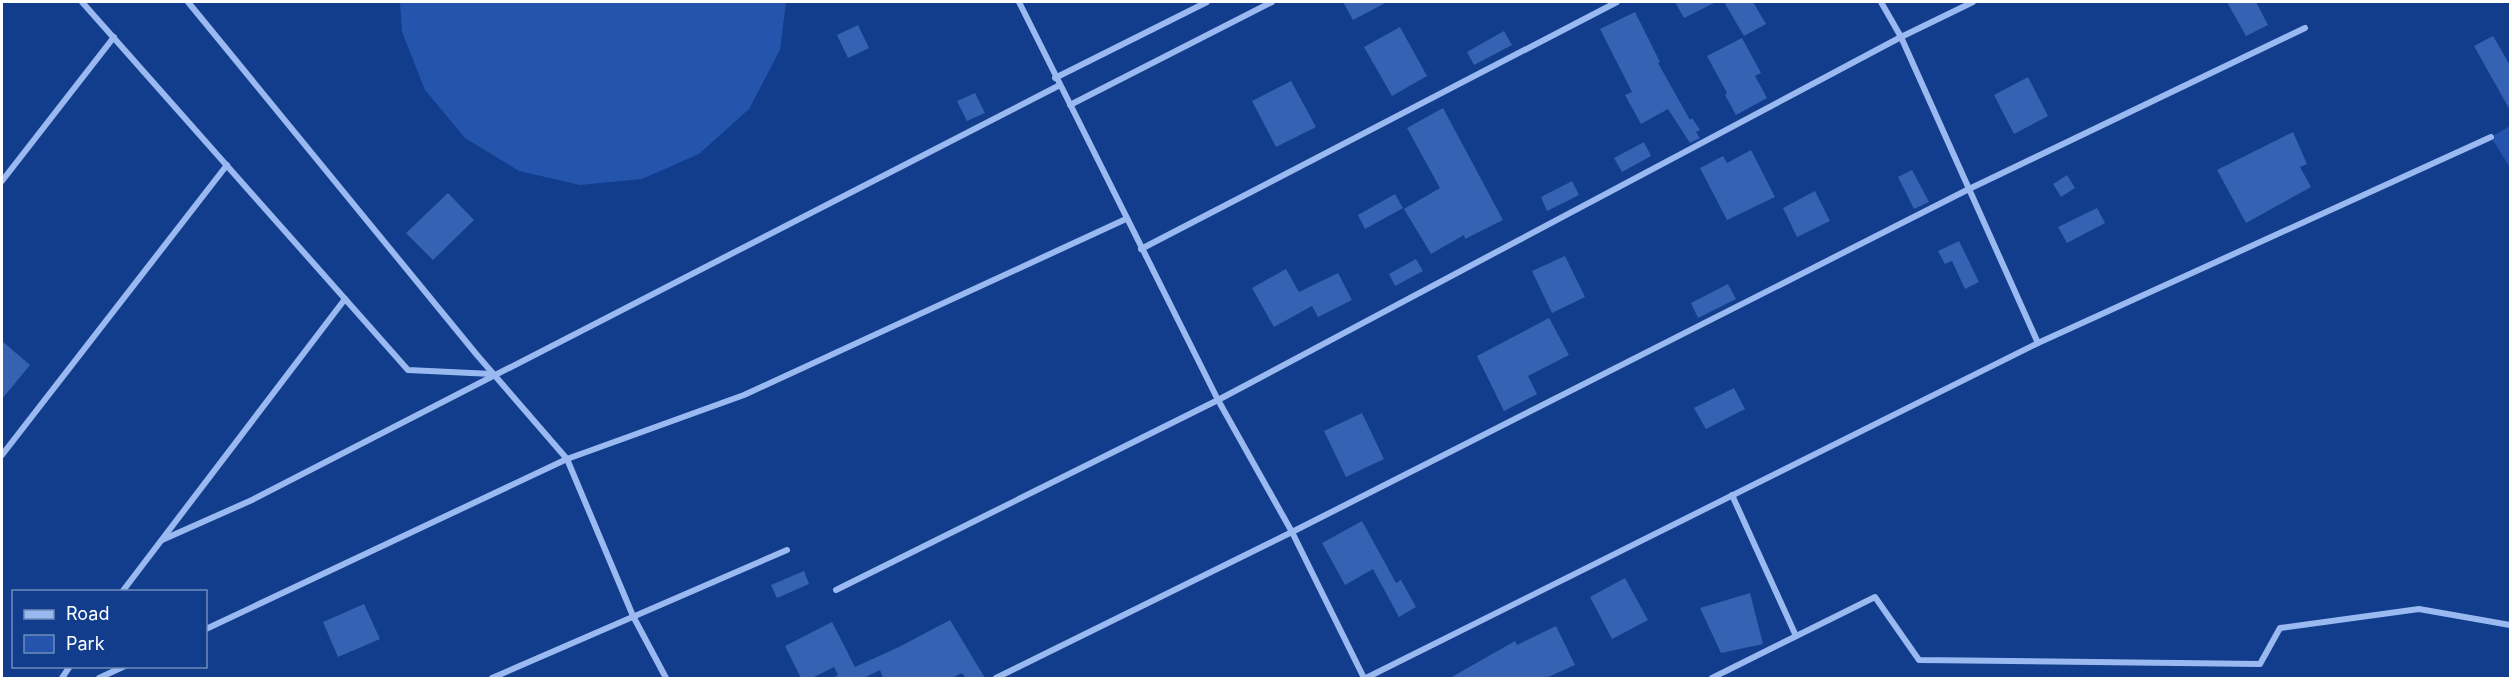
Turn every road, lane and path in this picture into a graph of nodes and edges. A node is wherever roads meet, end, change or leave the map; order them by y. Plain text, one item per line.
1 (82, 2) edge
2 (188, 2) edge
3 (1019, 2) edge
4 (1207, 2) edge
5 (1272, 2) edge
6 (1617, 2) edge
7 (1881, 2) edge
8 (1973, 2) edge
9 (2305, 28) dead end
10 (114, 37) junction
11 (1901, 37) junction
12 (1055, 78) junction
13 (1060, 85) junction
14 (1070, 105) junction
15 (2491, 137) dead end
16 (227, 165) junction
17 (2, 181) edge
18 (1970, 189) junction
19 (1126, 219) junction
20 (1142, 249) junction
21 (345, 299) junction
22 (2038, 343) junction
23 (494, 374) junction
24 (1218, 400) junction
25 (2, 455) edge
26 (567, 459) junction
27 (1732, 495) junction
28 (1292, 532) junction
29 (162, 540) junction
30 (787, 550) dead end
31 (123, 590) edge
32 (836, 590) dead end
33 (633, 616) junction
34 (2511, 625) edge
35 (207, 629) edge
36 (1796, 636) junction
37 (121, 668) edge
38 (99, 678) edge
39 (492, 678) edge
40 (666, 678) edge
41 (996, 678) edge
42 (1365, 678) edge
43 (1712, 678) edge

1 - 10 street
2 - 23 street
3 - 12 street
4 - 12 street
5 - 14 street
6 - 20 street
7 - 11 street
8 - 11 street
9 - 18 street
10 - 16 street
10 - 17 street
11 - 18 street
11 - 24 street
12 - 13 street
13 - 14 street
13 - 23 street
14 - 19 street
15 - 22 street
16 - 21 street
16 - 25 street
18 - 22 street
18 - 28 street
19 - 20 street
19 - 26 street
20 - 24 street
21 - 23 street
21 - 29 street
22 - 27 street
23 - 26 street
23 - 29 street
24 - 28 street
24 - 32 street
26 - 33 street
26 - 35 street
27 - 36 street
27 - 42 street
28 - 41 street
28 - 42 street
29 - 31 street
30 - 33 street
33 - 39 street
33 - 40 street
34 - 36 street
36 - 43 street
37 - 38 street

